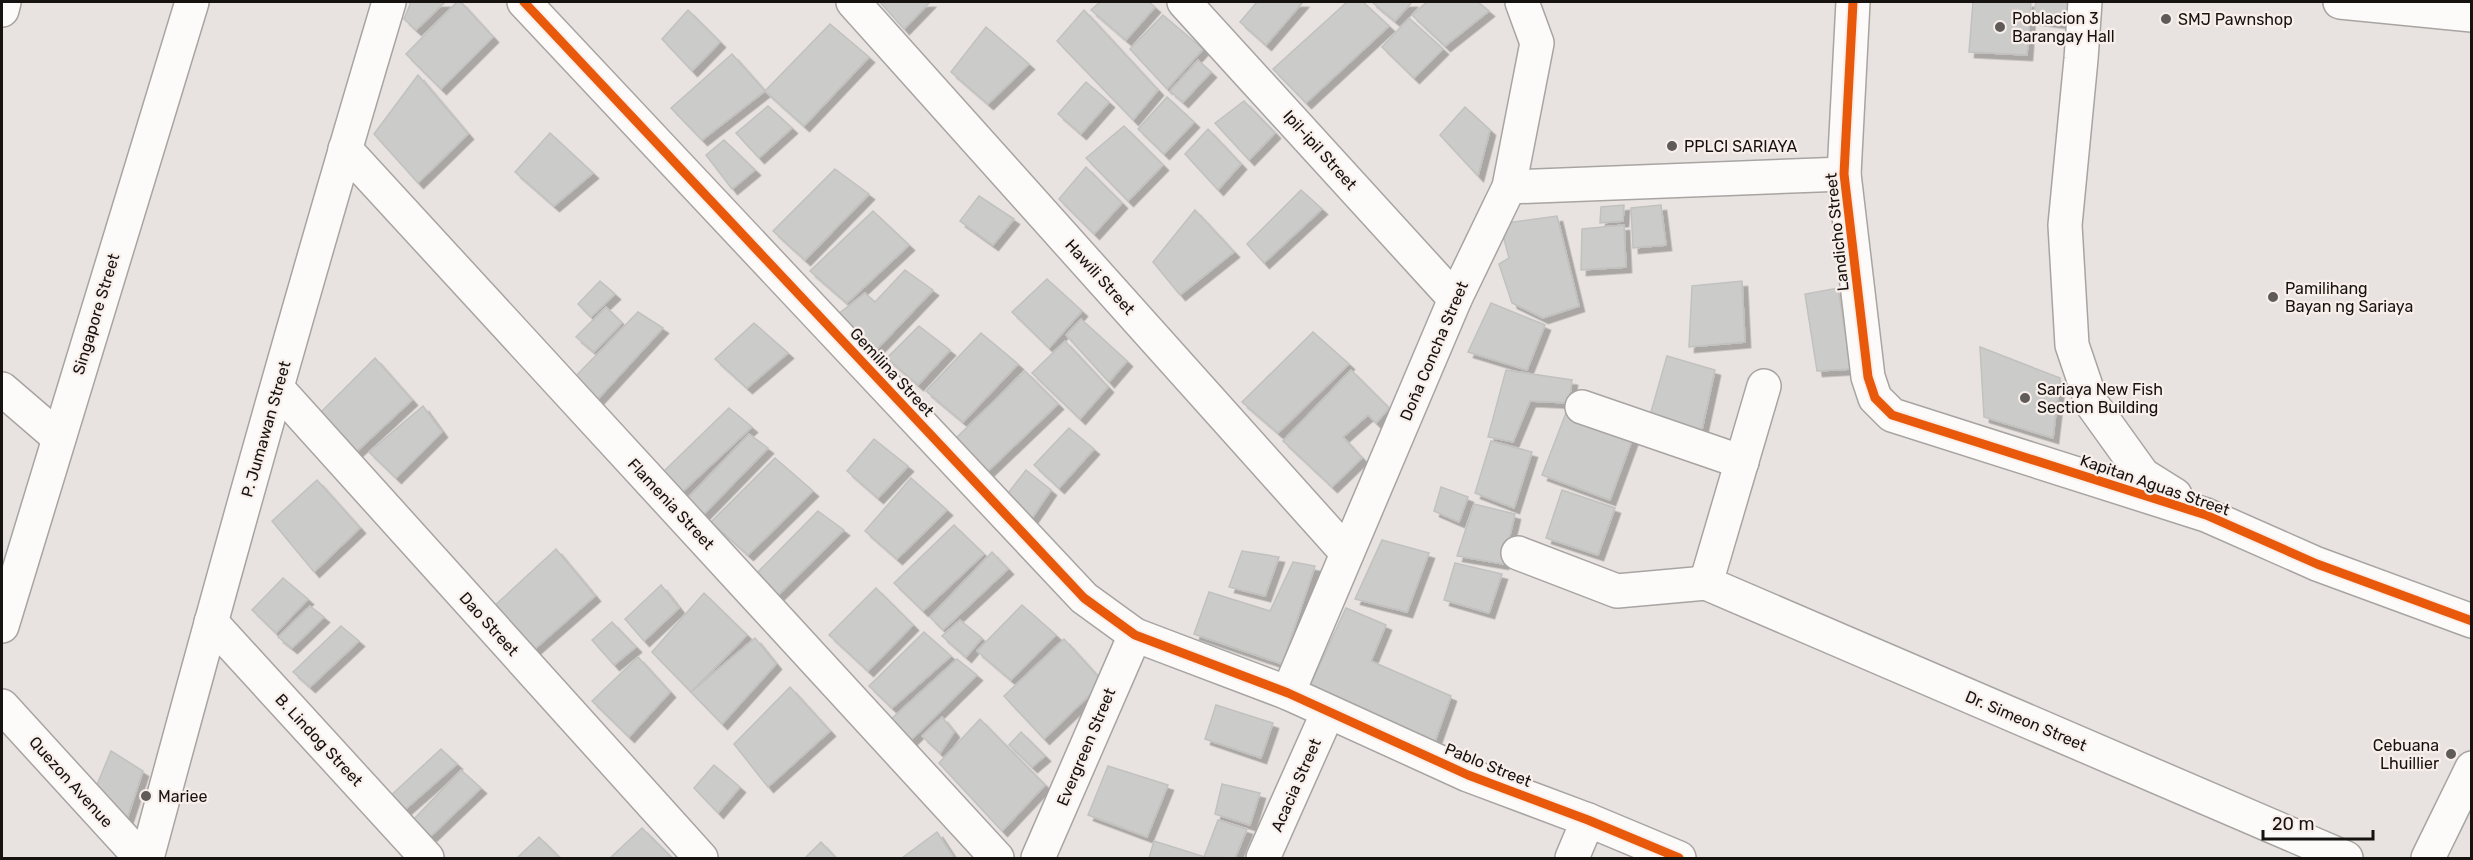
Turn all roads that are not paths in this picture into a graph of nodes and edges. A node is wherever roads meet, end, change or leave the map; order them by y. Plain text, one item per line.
1 (4, 2) edge
2 (192, 2) edge
3 (389, 2) edge
4 (524, 2) edge
5 (853, 2) edge
6 (1184, 2) edge
7 (1522, 2) edge
8 (1852, 2) edge
9 (2085, 2) edge
10 (2340, 2) edge
11 (2, 10) edge
12 (2472, 15) edge
13 (345, 149) junction
14 (1844, 174) junction
15 (1509, 187) junction
16 (1455, 299) junction
17 (1764, 386) dead end
18 (2, 389) edge
19 (278, 389) junction
20 (1582, 407) dead end
21 (1892, 415) joint
22 (59, 438) junction
23 (1742, 462) junction
24 (2206, 515) junction
25 (1347, 553) junction
26 (1518, 553) dead end
27 (1707, 583) junction
28 (2472, 621) edge
29 (211, 622) junction
30 (2, 627) edge
31 (1135, 635) junction
32 (1288, 693) junction
33 (2, 706) edge
34 (1328, 712) junction
35 (2472, 768) edge
36 (1588, 820) junction
37 (141, 858) edge
38 (147, 858) edge
39 (427, 858) edge
40 (701, 858) edge
41 (997, 858) edge
42 (1038, 858) edge
43 (1263, 858) edge
44 (1572, 858) edge
45 (1679, 858) edge
46 (2346, 858) edge
47 (2428, 858) edge

1 - 11 street
2 - 22 street, Singapore Street
3 - 13 street, P. Jumawan Street
4 - 31 street, Gemilina Street
5 - 25 street, Hawili Street
6 - 16 street, Ipil-ipil Street
7 - 15 street, Doña Concha Street
8 - 14 street, Landicho Street
9 - 24 street
10 - 12 street
13 - 19 street, P. Jumawan Street
13 - 41 street, Flamenia Street
14 - 15 street
14 - 21 street, Landicho Street
15 - 16 street, Doña Concha Street
16 - 25 street, Doña Concha Street
17 - 23 street
18 - 22 street
19 - 29 street, P. Jumawan Street
19 - 40 street, Dao Street
20 - 23 street
21 - 24 street, Kapitan Aguas Street
22 - 30 street, Singapore Street
23 - 27 street
24 - 28 street, Kapitan Aguas Street
25 - 32 street, Doña Concha Street
26 - 27 street, Dr. Simeon Street
27 - 46 street, Dr. Simeon Street
29 - 38 street, P. Jumawan Street
29 - 39 street, B. Lindog Street
31 - 32 street, Gemilina Street
31 - 42 street, Evergreen Street
32 - 34 street, Pablo Street
33 - 37 street, Quezon Avenue
34 - 36 street, Pablo Street
34 - 43 street, Acacia Street
35 - 47 street
36 - 44 street
36 - 45 street, Pablo Street

